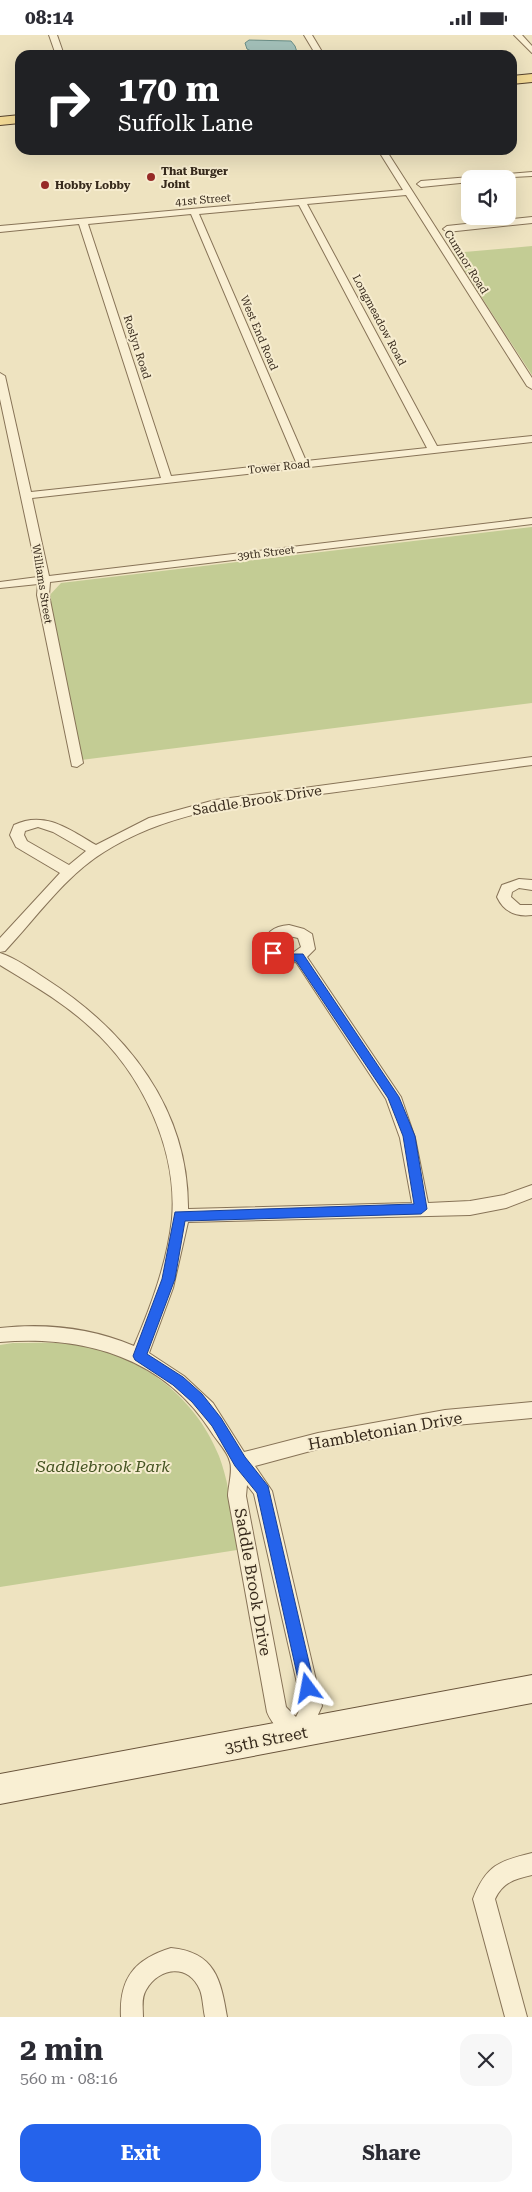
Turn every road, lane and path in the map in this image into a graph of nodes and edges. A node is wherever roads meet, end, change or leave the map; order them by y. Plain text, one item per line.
1 (53, 35) edge
2 (308, 35) edge
3 (518, 35) edge
4 (58, 50) edge
5 (317, 50) edge
6 (532, 51) edge
7 (532, 78) edge
8 (517, 80) edge
9 (15, 120) edge
10 (0, 121) edge
11 (385, 155) edge
12 (532, 173) edge
13 (516, 175) edge
14 (461, 180) edge
15 (420, 184) dead end
16 (409, 192) junction
17 (302, 202) junction
18 (194, 212) junction
19 (532, 221) edge
20 (83, 222) junction
21 (0, 229) edge
22 (447, 229) dead end
23 (0, 376) edge
24 (532, 385) edge
25 (2, 392) edge
26 (532, 439) edge
27 (434, 450) junction
28 (302, 465) junction
29 (167, 480) junction
30 (25, 496) junction
31 (532, 521) edge
32 (44, 579) junction
33 (0, 585) edge
34 (532, 761) edge
35 (77, 763) dead end
36 (96, 851) junction
37 (70, 872) junction
38 (532, 885) edge
39 (532, 913) edge
40 (0, 947) edge
41 (299, 956) dead end
42 (0, 957) edge
43 (532, 1191) edge
44 (421, 1209) junction
45 (180, 1216) junction
46 (0, 1335) edge
47 (139, 1356) junction
48 (532, 1410) edge
49 (240, 1461) junction
50 (532, 1689) edge
51 (299, 1734) junction
52 (0, 1789) edge
53 (532, 1864) edge
54 (132, 2017) edge
55 (216, 2017) edge
56 (516, 2017) edge

1 - 4 street
2 - 5 street
3 - 6 street
7 - 8 main road
9 - 10 main road
11 - 16 street, Cumnor Road
12 - 13 street
14 - 15 street
16 - 17 street, 41st Street
16 - 24 street, Cumnor Road
17 - 18 street, 41st Street
17 - 27 street, Longmeadow Road
18 - 20 street, 41st Street
18 - 28 street, West End Road
19 - 22 street
20 - 21 street, 41st Street
20 - 29 street, Roslyn Road
23 - 25 street, Williams Street
25 - 30 street, Williams Street
26 - 27 street, Tower Road
27 - 28 street, Tower Road
28 - 29 street, Tower Road
29 - 30 street, Tower Road
30 - 32 street, Williams Street
31 - 32 street, 39th Street
32 - 33 street, 39th Street
32 - 35 street, Williams Street
34 - 36 street, Saddle Brook Drive
36 - 37 street, Saddle Brook Drive
36 - 37 street
37 - 40 street, Saddle Brook Drive
38 - 39 street
41 - 44 street
42 - 45 street
43 - 44 street
44 - 45 street
45 - 47 street
46 - 47 street, Saddle Brook Drive
47 - 49 street, Saddle Brook Drive
48 - 49 street, Hambletonian Drive
49 - 51 street, Saddle Brook Drive
49 - 51 street, Saddle Brook Drive
50 - 51 street, 35th Street
51 - 52 street, 35th Street
53 - 56 street
54 - 55 street

